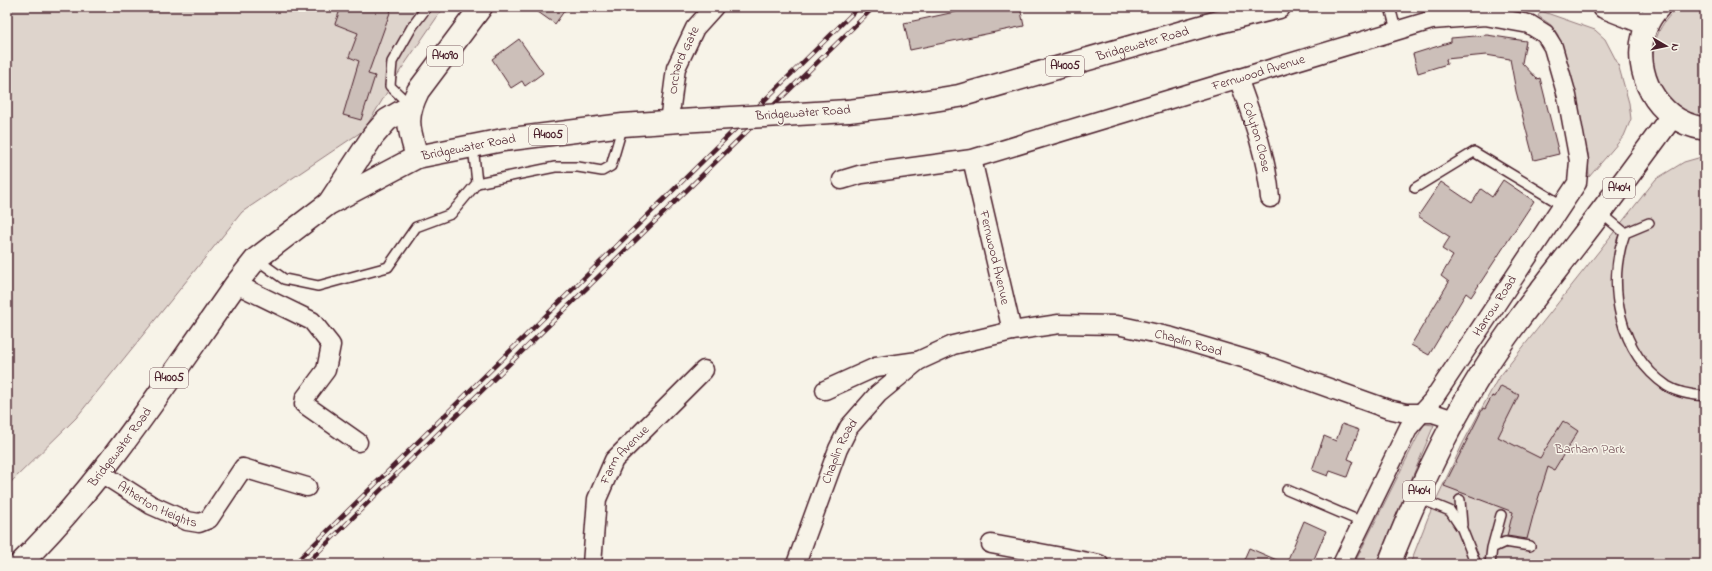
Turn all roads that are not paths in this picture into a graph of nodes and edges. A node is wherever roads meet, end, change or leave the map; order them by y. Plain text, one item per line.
1 (427, 7) edge
2 (481, 7) edge
3 (714, 7) edge
4 (1279, 7) edge
5 (1390, 7) edge
6 (1604, 7) edge
7 (1659, 7) edge
8 (1647, 24) junction
9 (1396, 30) junction
10 (1545, 34) joint
11 (1238, 78) junction
12 (411, 106) junction
13 (1672, 116) junction
14 (674, 121) junction
15 (623, 125) junction
16 (1705, 129) edge
17 (473, 146) junction
18 (417, 157) junction
19 (972, 159) junction
20 (842, 180) dead end
21 (477, 182) junction
22 (1415, 188) dead end
23 (1270, 198) dead end
24 (328, 204) junction
25 (1562, 205) junction
26 (1601, 213) junction
27 (1649, 223) dead end
28 (1625, 232) junction
29 (256, 260) junction
30 (236, 284) junction
31 (1012, 332) junction
32 (918, 361) junction
33 (704, 370) dead end
34 (825, 390) dead end
35 (1705, 396) edge
36 (1421, 412) junction
37 (1454, 420) junction
38 (358, 442) dead end
39 (102, 473) junction
40 (307, 487) dead end
41 (1287, 490) dead end
42 (1416, 497) junction
43 (1460, 500) dead end
44 (1501, 515) dead end
45 (1362, 522) junction
46 (1462, 529) junction
47 (991, 544) dead end
48 (1530, 546) dead end
49 (1492, 548) junction
50 (20, 564) edge
51 (592, 564) edge
52 (796, 564) edge
53 (1099, 564) edge
54 (1342, 564) edge
55 (1389, 564) edge
56 (1476, 564) edge
57 (1490, 564) edge

1 - 12 lane
2 - 12 main road, A4090
3 - 14 street, Orchard Gate
4 - 14 main road, Bridgewater Road / A4005, bridge
5 - 9 lane
6 - 8 main road
7 - 8 main road
8 - 13 main road
9 - 10 street, Fernwood Avenue
9 - 11 street, Fernwood Avenue
10 - 25 street, Harrow Road
11 - 19 street, Fernwood Avenue
11 - 23 street, Colyton Close
12 - 18 main road, A4090
12 - 24 main road, Bridgewater Road / A4005
13 - 16 main road
13 - 26 main road, Harrow Road / A404
14 - 15 main road, Bridgewater Road / A4005
15 - 17 main road, Bridgewater Road / A4005
15 - 21 lane
17 - 18 main road, Bridgewater Road / A4005
17 - 21 lane
18 - 24 main road, Bridgewater Road / A4005
19 - 20 street, Fernwood Avenue
19 - 31 street, Fernwood Avenue
21 - 29 lane
22 - 25 lane
24 - 29 main road, Bridgewater Road / A4005
25 - 36 street, Harrow Road
26 - 28 lane
26 - 37 main road, Harrow Road / A404
27 - 28 lane
28 - 35 lane
29 - 30 main road, Bridgewater Road / A4005
30 - 38 street
30 - 39 main road, Bridgewater Road / A4005
31 - 32 street, Chaplin Road
31 - 36 street, Chaplin Road
32 - 34 street, Chaplin Road
32 - 52 street, Chaplin Road
33 - 51 street, Farm Avenue
36 - 37 street, Chaplin Road
36 - 45 street, Harrow Road
37 - 42 main road, Harrow Road / A404
39 - 40 street, Atherton Heights
39 - 50 main road, Bridgewater Road / A4005
41 - 45 lane
42 - 46 lane
42 - 55 main road, Harrow Road / A404
43 - 46 lane
44 - 49 lane
45 - 54 street, Harrow Road
46 - 56 lane
47 - 53 street
48 - 49 lane
49 - 57 lane

